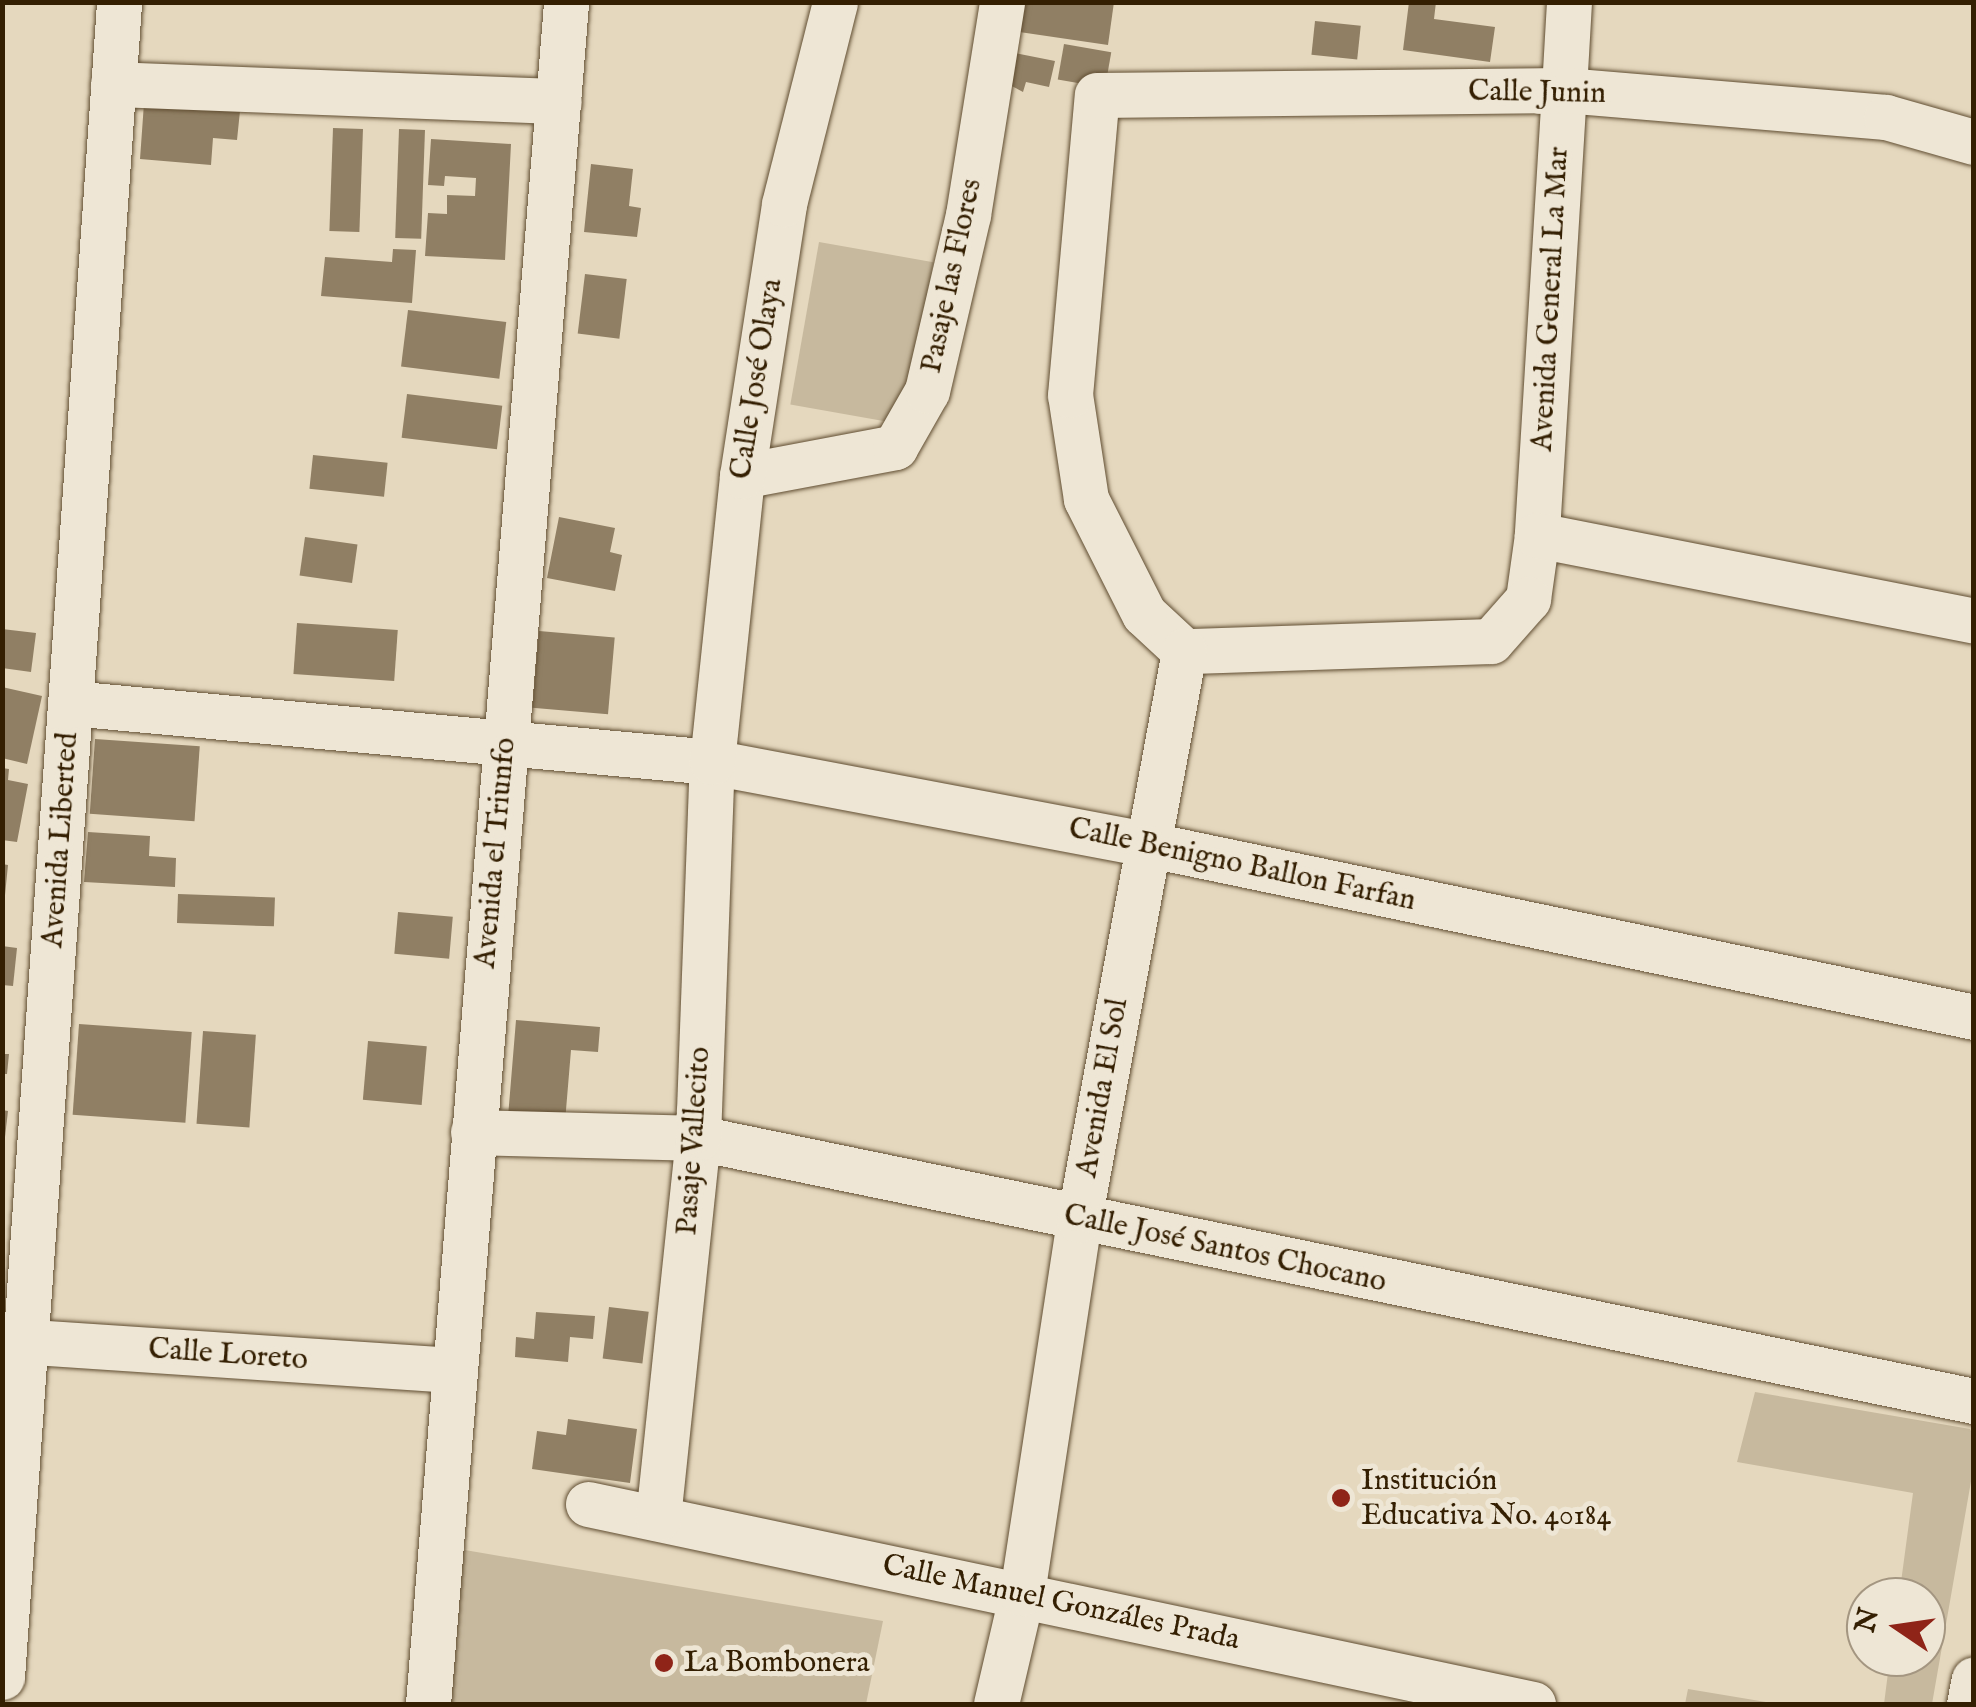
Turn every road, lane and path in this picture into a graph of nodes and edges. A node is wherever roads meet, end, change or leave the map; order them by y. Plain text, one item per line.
1 (119, 2) edge
2 (566, 2) edge
3 (835, 2) edge
4 (1002, 2) edge
5 (1569, 2) edge
6 (113, 84) junction
7 (1564, 90) junction
8 (559, 101) junction
9 (1974, 142) edge
10 (742, 476) junction
11 (1537, 535) junction
12 (1974, 622) edge
13 (1184, 651) junction
14 (70, 704) junction
15 (506, 738) junction
16 (712, 762) junction
17 (1146, 844) junction
18 (1974, 1017) edge
19 (473, 1132) junction
20 (698, 1138) junction
21 (1079, 1220) junction
22 (15, 1341) edge
23 (453, 1370) junction
24 (1974, 1401) edge
25 (588, 1504) dead end
26 (658, 1518) junction
27 (1022, 1593) junction
28 (2, 1677) edge
29 (1974, 1678) edge
30 (428, 1704) edge
31 (996, 1704) edge
32 (1533, 1704) edge
33 (1969, 1704) edge

1 - 6 street, Avenida Liberted
2 - 8 street, Avenida el Triunfo
3 - 10 street, Calle José Olaya
4 - 10 street, Pasaje las Flores
5 - 7 street, Avenida General La Mar
6 - 8 street
6 - 14 street, Avenida Liberted
7 - 9 street, Calle Junin
7 - 11 street, Avenida General La Mar
7 - 13 street, Calle Junin
8 - 15 street, Avenida el Triunfo
10 - 16 street, Calle José Olaya
11 - 12 street
11 - 13 street, Avenida General La Mar
13 - 17 street, Avenida El Sol
14 - 15 street, Calle Benigno Ballon Farfan
14 - 22 street, Avenida Liberted
15 - 16 street, Calle Benigno Ballon Farfan
15 - 19 street, Avenida el Triunfo
16 - 17 street, Calle Benigno Ballon Farfan
16 - 20 street, Pasaje Vallecito
17 - 18 street, Calle Benigno Ballon Farfan
17 - 21 street, Avenida El Sol
19 - 20 street, Calle José Santos Chocano
19 - 23 street, Avenida el Triunfo
20 - 21 street, Calle José Santos Chocano
20 - 26 street, Pasaje Vallecito
21 - 24 street, Calle José Santos Chocano
21 - 27 street, Avenida El Sol
22 - 23 street, Calle Loreto
22 - 28 street, Avenida Liberted
23 - 30 street, Avenida el Triunfo
25 - 26 street, Calle Manuel Gonzáles Prada
26 - 27 street, Calle Manuel Gonzáles Prada
27 - 31 street, Avenida El Sol
27 - 32 street, Calle Manuel Gonzáles Prada
29 - 33 street

